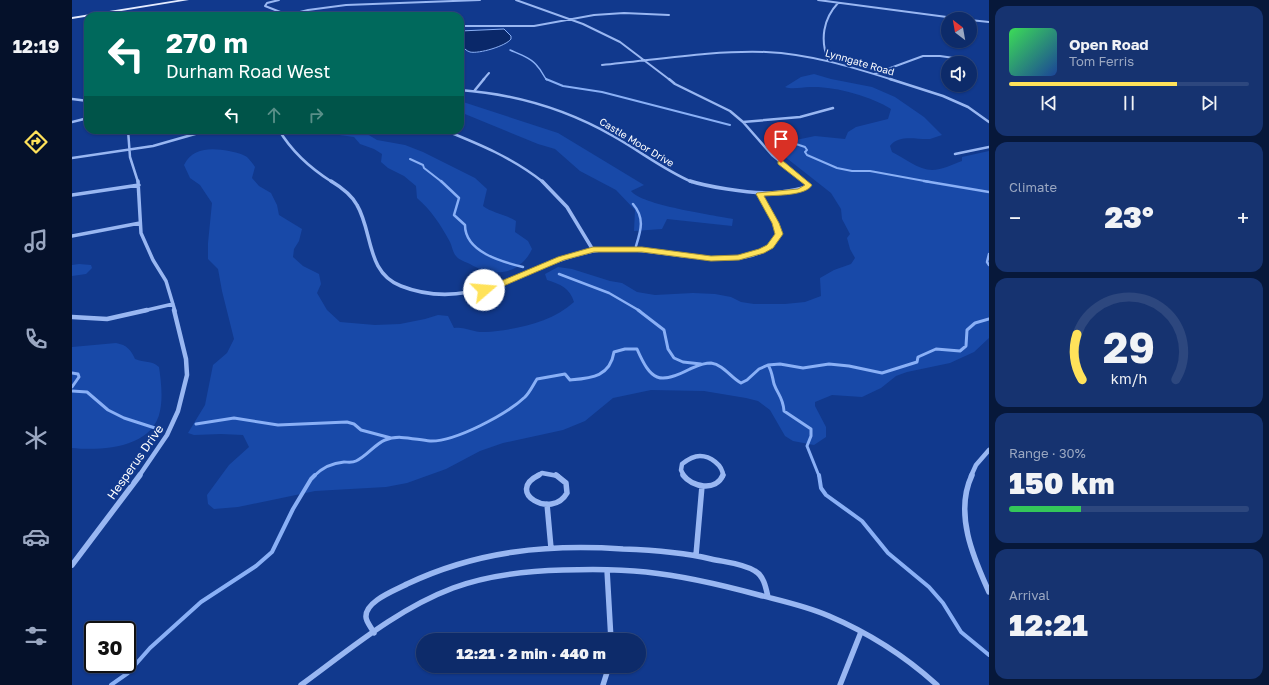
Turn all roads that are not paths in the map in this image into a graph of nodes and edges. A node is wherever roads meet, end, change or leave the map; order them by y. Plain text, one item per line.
1 (187, 0) edge
2 (279, 0) edge
3 (480, 0) edge
4 (516, 0) edge
5 (818, 0) edge
6 (383, 1) edge
7 (838, 3) junction
8 (110, 12) edge
9 (280, 12) edge
10 (304, 12) edge
11 (669, 15) dead end
12 (84, 16) edge
13 (941, 16) edge
14 (72, 18) edge
15 (572, 20) junction
16 (977, 21) edge
17 (989, 22) edge
18 (464, 26) edge
19 (941, 56) edge
20 (828, 60) junction
21 (646, 61) junction
22 (602, 65) dead end
23 (488, 73) dead end
24 (873, 74) junction
25 (464, 90) edge
26 (475, 90) junction
27 (72, 99) edge
28 (84, 100) edge
29 (833, 108) dead end
30 (84, 119) edge
31 (72, 122) edge
32 (743, 122) junction
33 (989, 122) edge
34 (128, 134) edge
35 (195, 134) edge
36 (282, 134) edge
37 (454, 134) edge
38 (989, 147) edge
39 (129, 150) junction
40 (955, 154) dead end
41 (72, 158) edge
42 (139, 185) junction
43 (759, 194) junction
44 (72, 195) edge
45 (140, 224) junction
46 (72, 236) edge
47 (593, 250) junction
48 (173, 304) junction
49 (72, 317) edge
50 (989, 450) edge
51 (702, 486) junction
52 (547, 504) junction
53 (552, 548) junction
54 (696, 555) junction
55 (72, 564) edge
56 (606, 570) junction
57 (989, 592) edge
58 (768, 598) junction
59 (861, 632) junction
60 (374, 633) junction
61 (610, 633) edge
62 (607, 673) edge
63 (301, 685) edge
64 (603, 685) edge
65 (840, 685) edge
66 (937, 685) edge

1 - 8 main road
2 - 9 street
3 - 6 street
4 - 15 street
5 - 7 street
6 - 10 street
7 - 13 street
7 - 20 street
11 - 15 street
12 - 14 main road
15 - 18 street
15 - 21 street
16 - 17 street
19 - 24 street
20 - 21 street, Lynngate Road
20 - 24 street, Lynngate Road
21 - 22 street, Lynngate Road
21 - 32 street
23 - 26 street
24 - 33 street, Lynngate Road
25 - 26 street, Castle Moor Drive
26 - 43 street, Castle Moor Drive
27 - 28 street
29 - 32 street
30 - 31 street
32 - 43 street, Castle Moor Drive
34 - 39 street, Hesperus Drive
35 - 39 street
36 - 47 street
37 - 47 street
38 - 40 street
39 - 41 street
39 - 42 street, Hesperus Drive
42 - 44 street
42 - 45 street, Hesperus Drive
43 - 47 street
45 - 46 street
45 - 48 street, Hesperus Drive
48 - 49 street
48 - 55 street, Hesperus Drive
50 - 57 street
51 - 51 street
51 - 54 street
52 - 52 street
52 - 53 street
53 - 54 street
53 - 60 street
54 - 58 street
56 - 58 street
56 - 60 street
56 - 61 street
58 - 59 street
59 - 65 street
59 - 66 street
60 - 63 street
62 - 64 street

